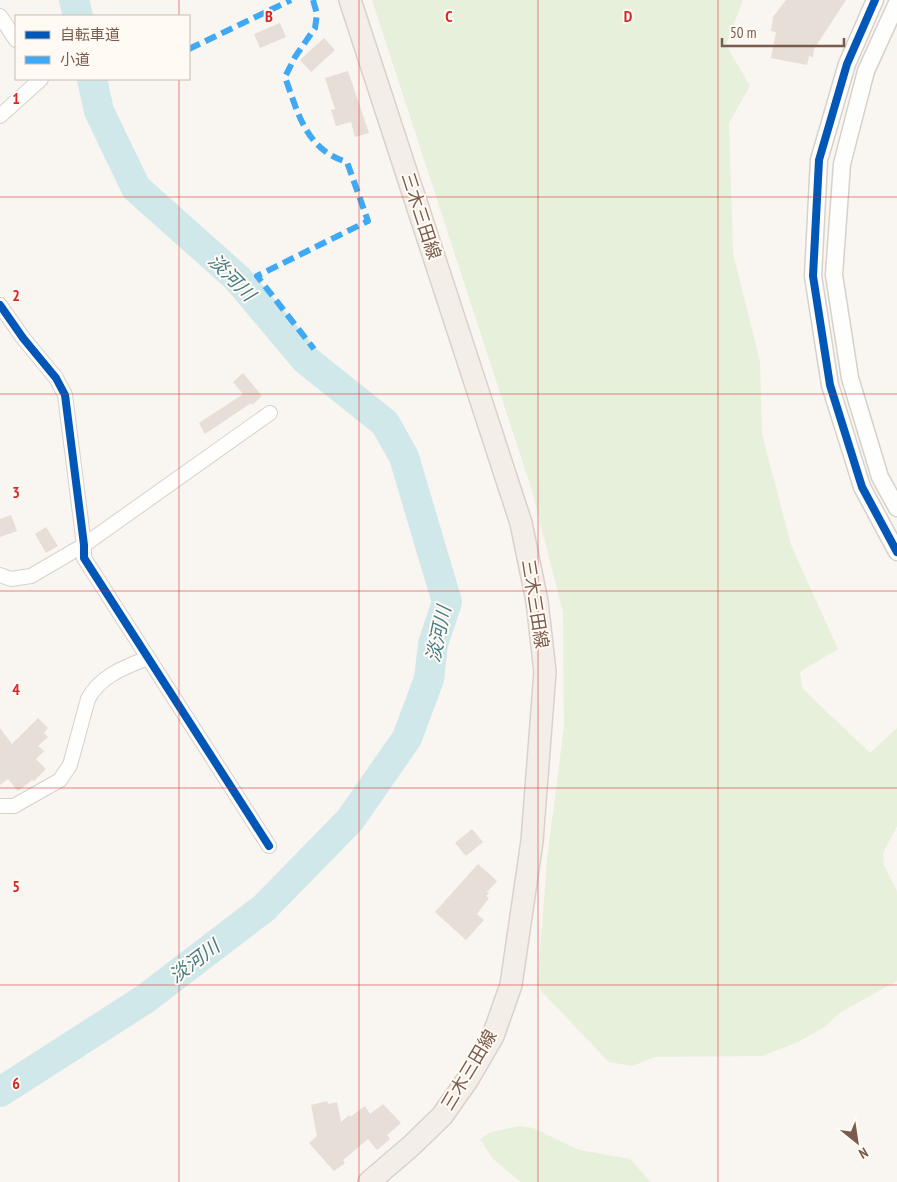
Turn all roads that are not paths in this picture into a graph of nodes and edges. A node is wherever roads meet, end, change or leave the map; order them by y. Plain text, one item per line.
1 (350, 0) edge
2 (874, 0) edge
3 (897, 3) edge
4 (0, 16) edge
5 (15, 38) edge
6 (40, 80) edge
7 (0, 116) edge
8 (0, 305) edge
9 (270, 413) dead end
10 (897, 508) edge
11 (84, 545) junction
12 (897, 552) edge
13 (0, 575) edge
14 (148, 658) junction
15 (0, 806) edge
16 (269, 846) dead end
17 (369, 1182) edge

1 - 17 main road, 三木三田線
2 - 12 street
3 - 10 street
4 - 5 street
6 - 7 street
8 - 11 street
9 - 11 street
11 - 13 street
11 - 14 street
14 - 15 street
14 - 16 street

